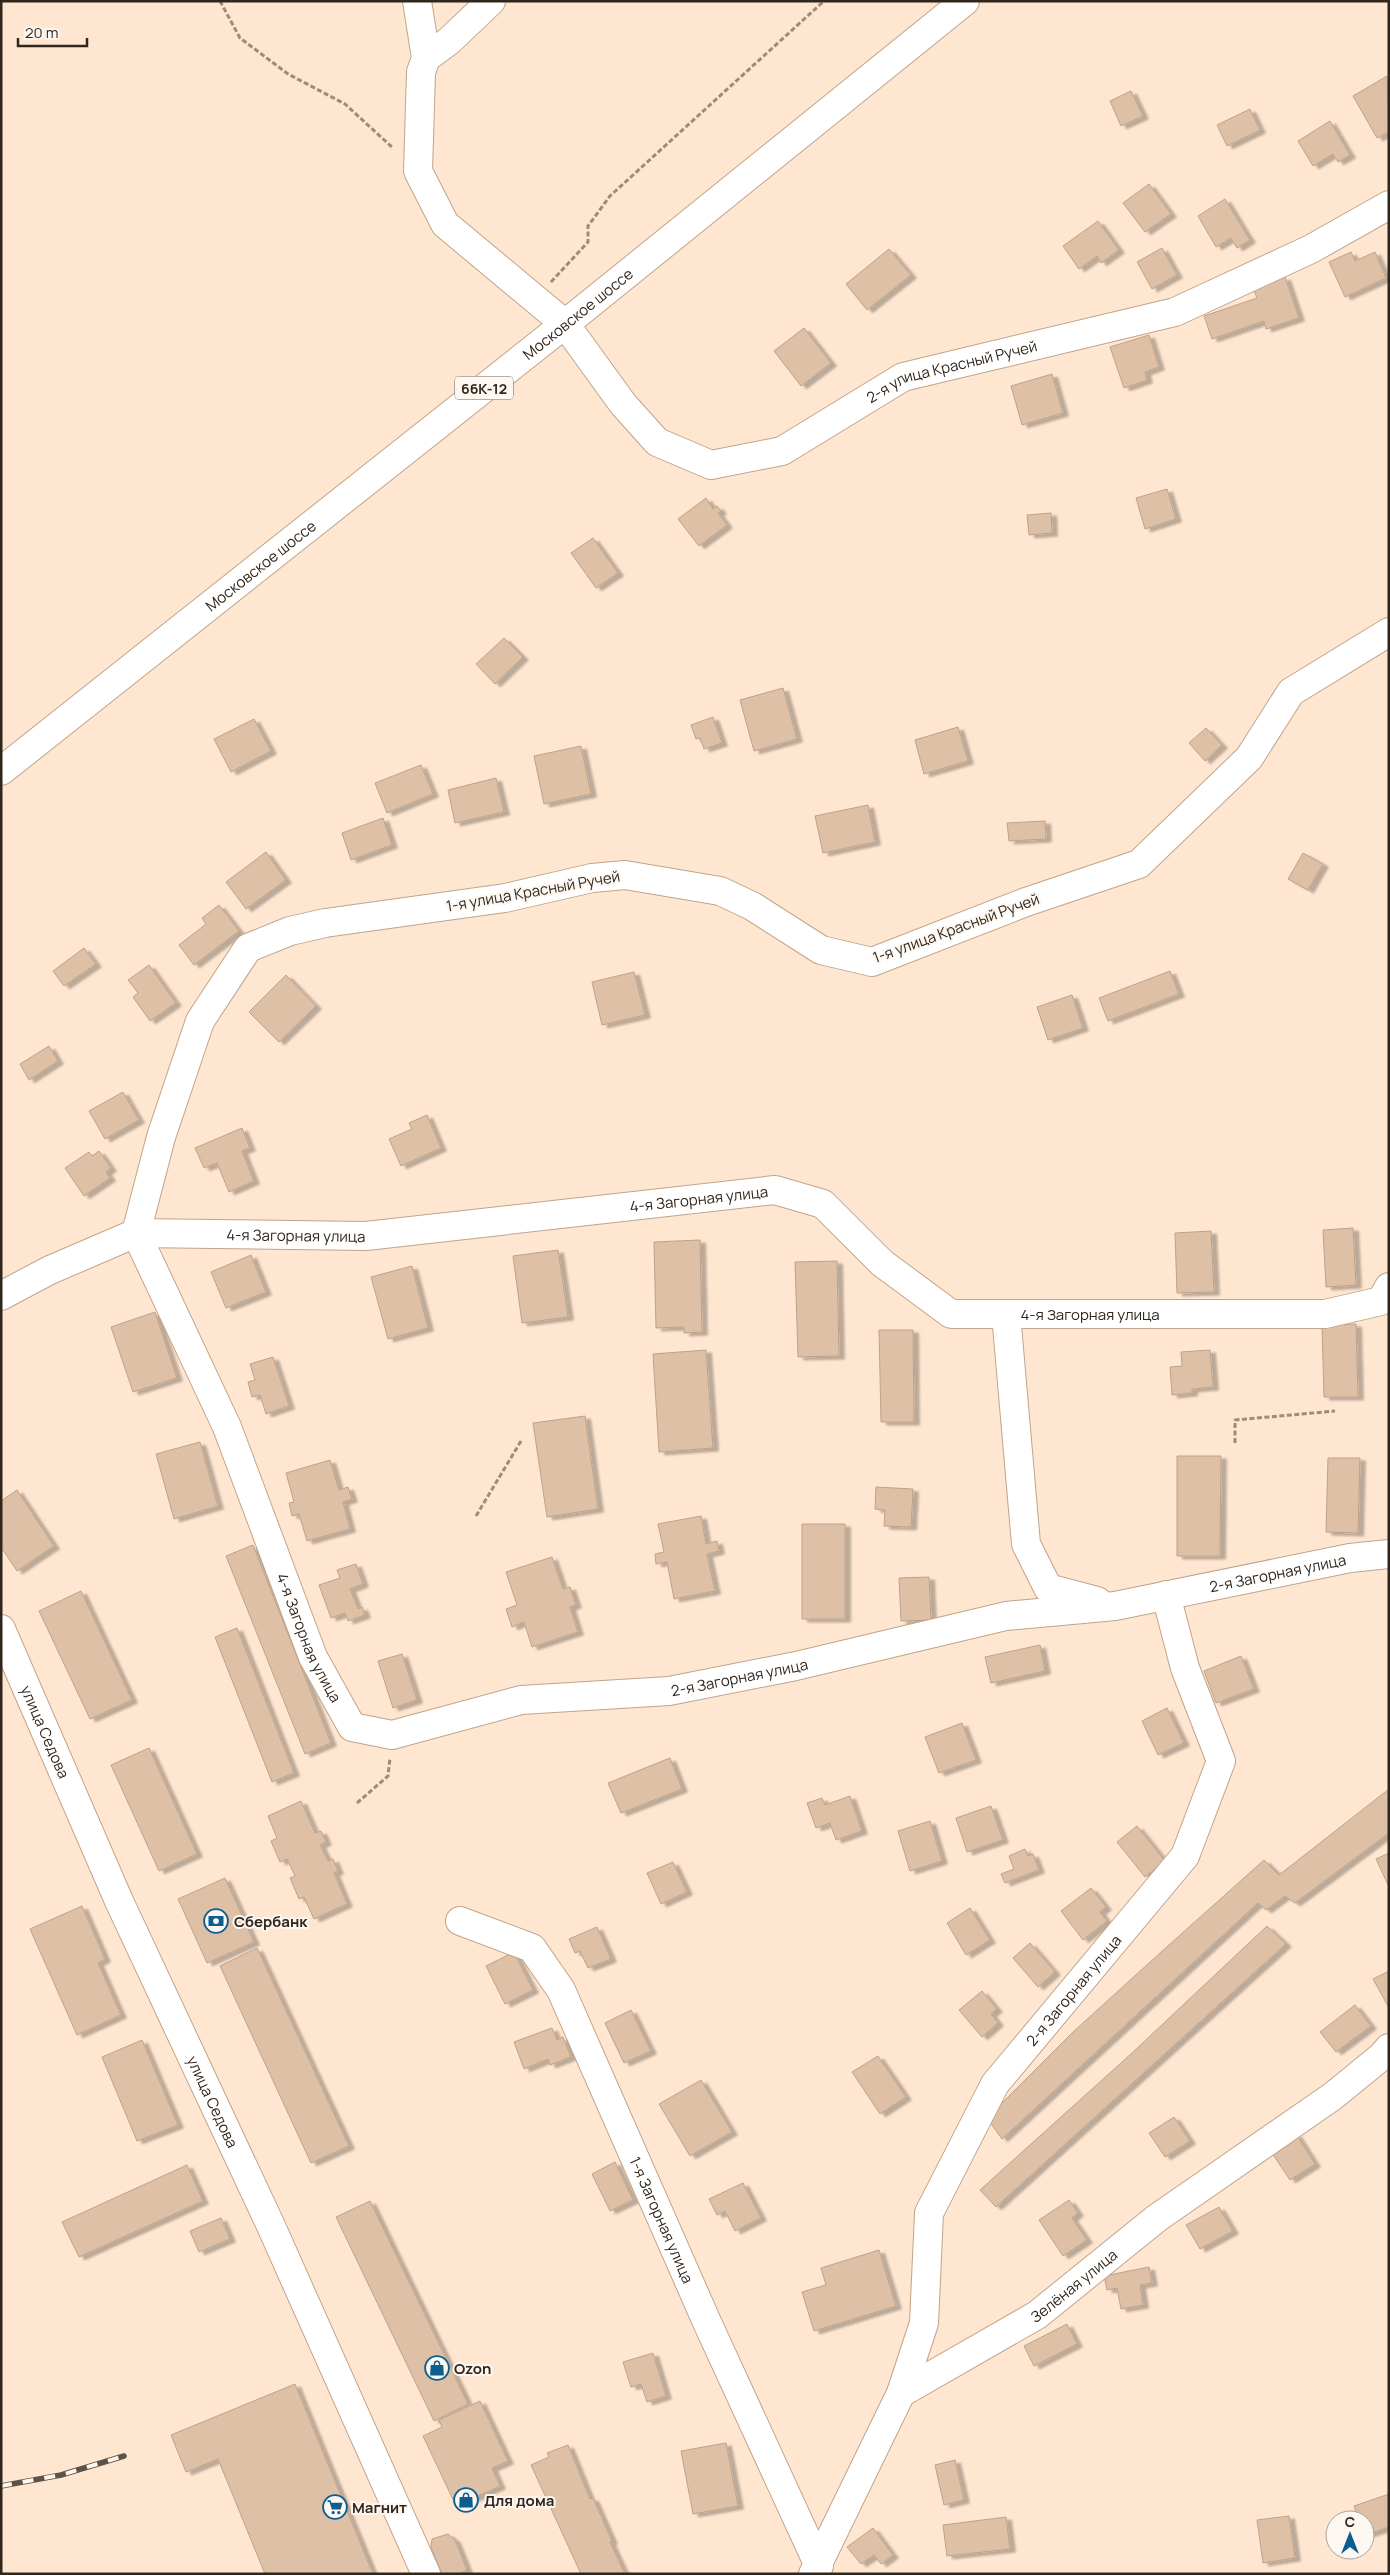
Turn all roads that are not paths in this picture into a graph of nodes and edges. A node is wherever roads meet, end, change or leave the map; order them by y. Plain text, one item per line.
1 (417, 1) edge
2 (491, 1) edge
3 (965, 1) edge
4 (426, 58) junction
5 (1389, 205) edge
6 (565, 324) junction
7 (1389, 632) edge
8 (1, 771) edge
9 (136, 1233) junction
10 (1389, 1287) edge
11 (1, 1296) edge
12 (1006, 1314) junction
13 (1389, 1554) edge
14 (1166, 1595) junction
15 (1115, 1606) junction
16 (1, 1629) edge
17 (392, 1735) joint
18 (460, 1921) dead end
19 (1389, 2048) edge
20 (901, 2393) junction
21 (816, 2570) edge
22 (426, 2574) edge

1 - 4 street
2 - 4 street
3 - 6 street, Московское шоссе / 66К-12
4 - 6 street, 2-я улица Красный Ручей
5 - 6 street, 2-я улица Красный Ручей
6 - 8 street, Московское шоссе / 66К-12
7 - 9 street, 1-я улица Красный Ручей
9 - 11 street, 4-я Загорная улица
9 - 12 street, 4-я Загорная улица
9 - 17 street, 4-я Загорная улица
10 - 12 street, 4-я Загорная улица
12 - 15 street
13 - 14 street, 2-я Загорная улица
14 - 15 street, 2-я Загорная улица
14 - 20 street, 2-я Загорная улица
15 - 17 street, 2-я Загорная улица
16 - 22 street, улица Седова
18 - 21 street, 1-я Загорная улица
19 - 20 street, Зелёная улица
20 - 21 street

